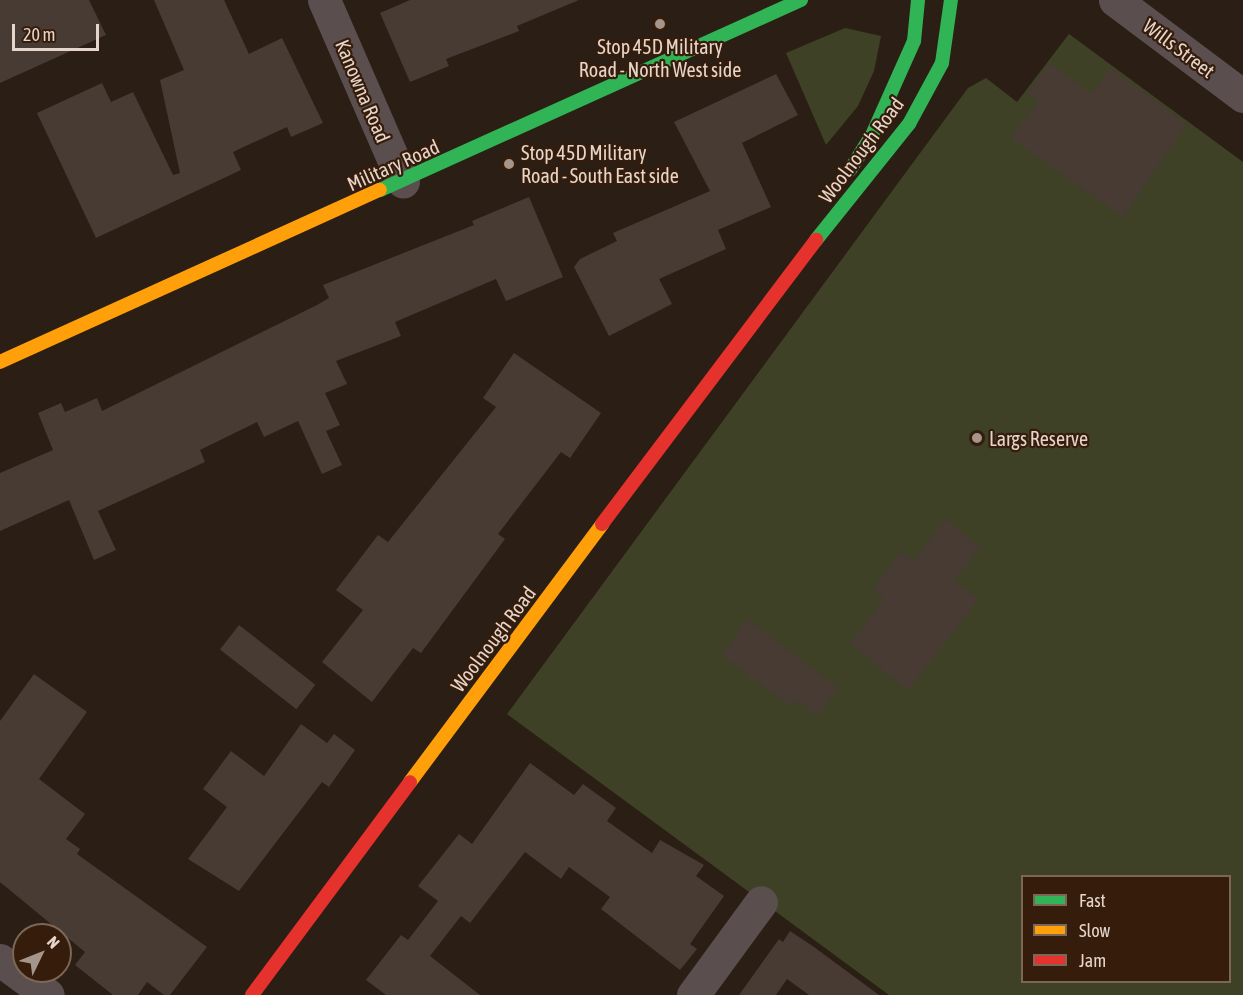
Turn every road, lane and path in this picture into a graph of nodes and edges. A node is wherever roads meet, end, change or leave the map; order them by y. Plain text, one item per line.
1 (324, 0) edge
2 (801, 0) edge
3 (918, 0) edge
4 (951, 0) edge
5 (1115, 0) edge
6 (965, 12) dead end
7 (942, 63) junction
8 (1243, 96) edge
9 (403, 182) junction
10 (764, 305) junction
11 (0, 362) edge
12 (762, 902) dead end
13 (0, 960) edge
14 (48, 995) edge
15 (252, 995) edge
16 (693, 995) edge

1 - 9 street, Kanowna Road
2 - 9 street, Military Road
3 - 10 street, Woolnough Road
4 - 7 street, Woolnough Road
5 - 8 street, Wills Street
6 - 7 street
7 - 10 street, Woolnough Road
9 - 11 street, Military Road
10 - 15 street, Woolnough Road
12 - 16 street
13 - 14 street

